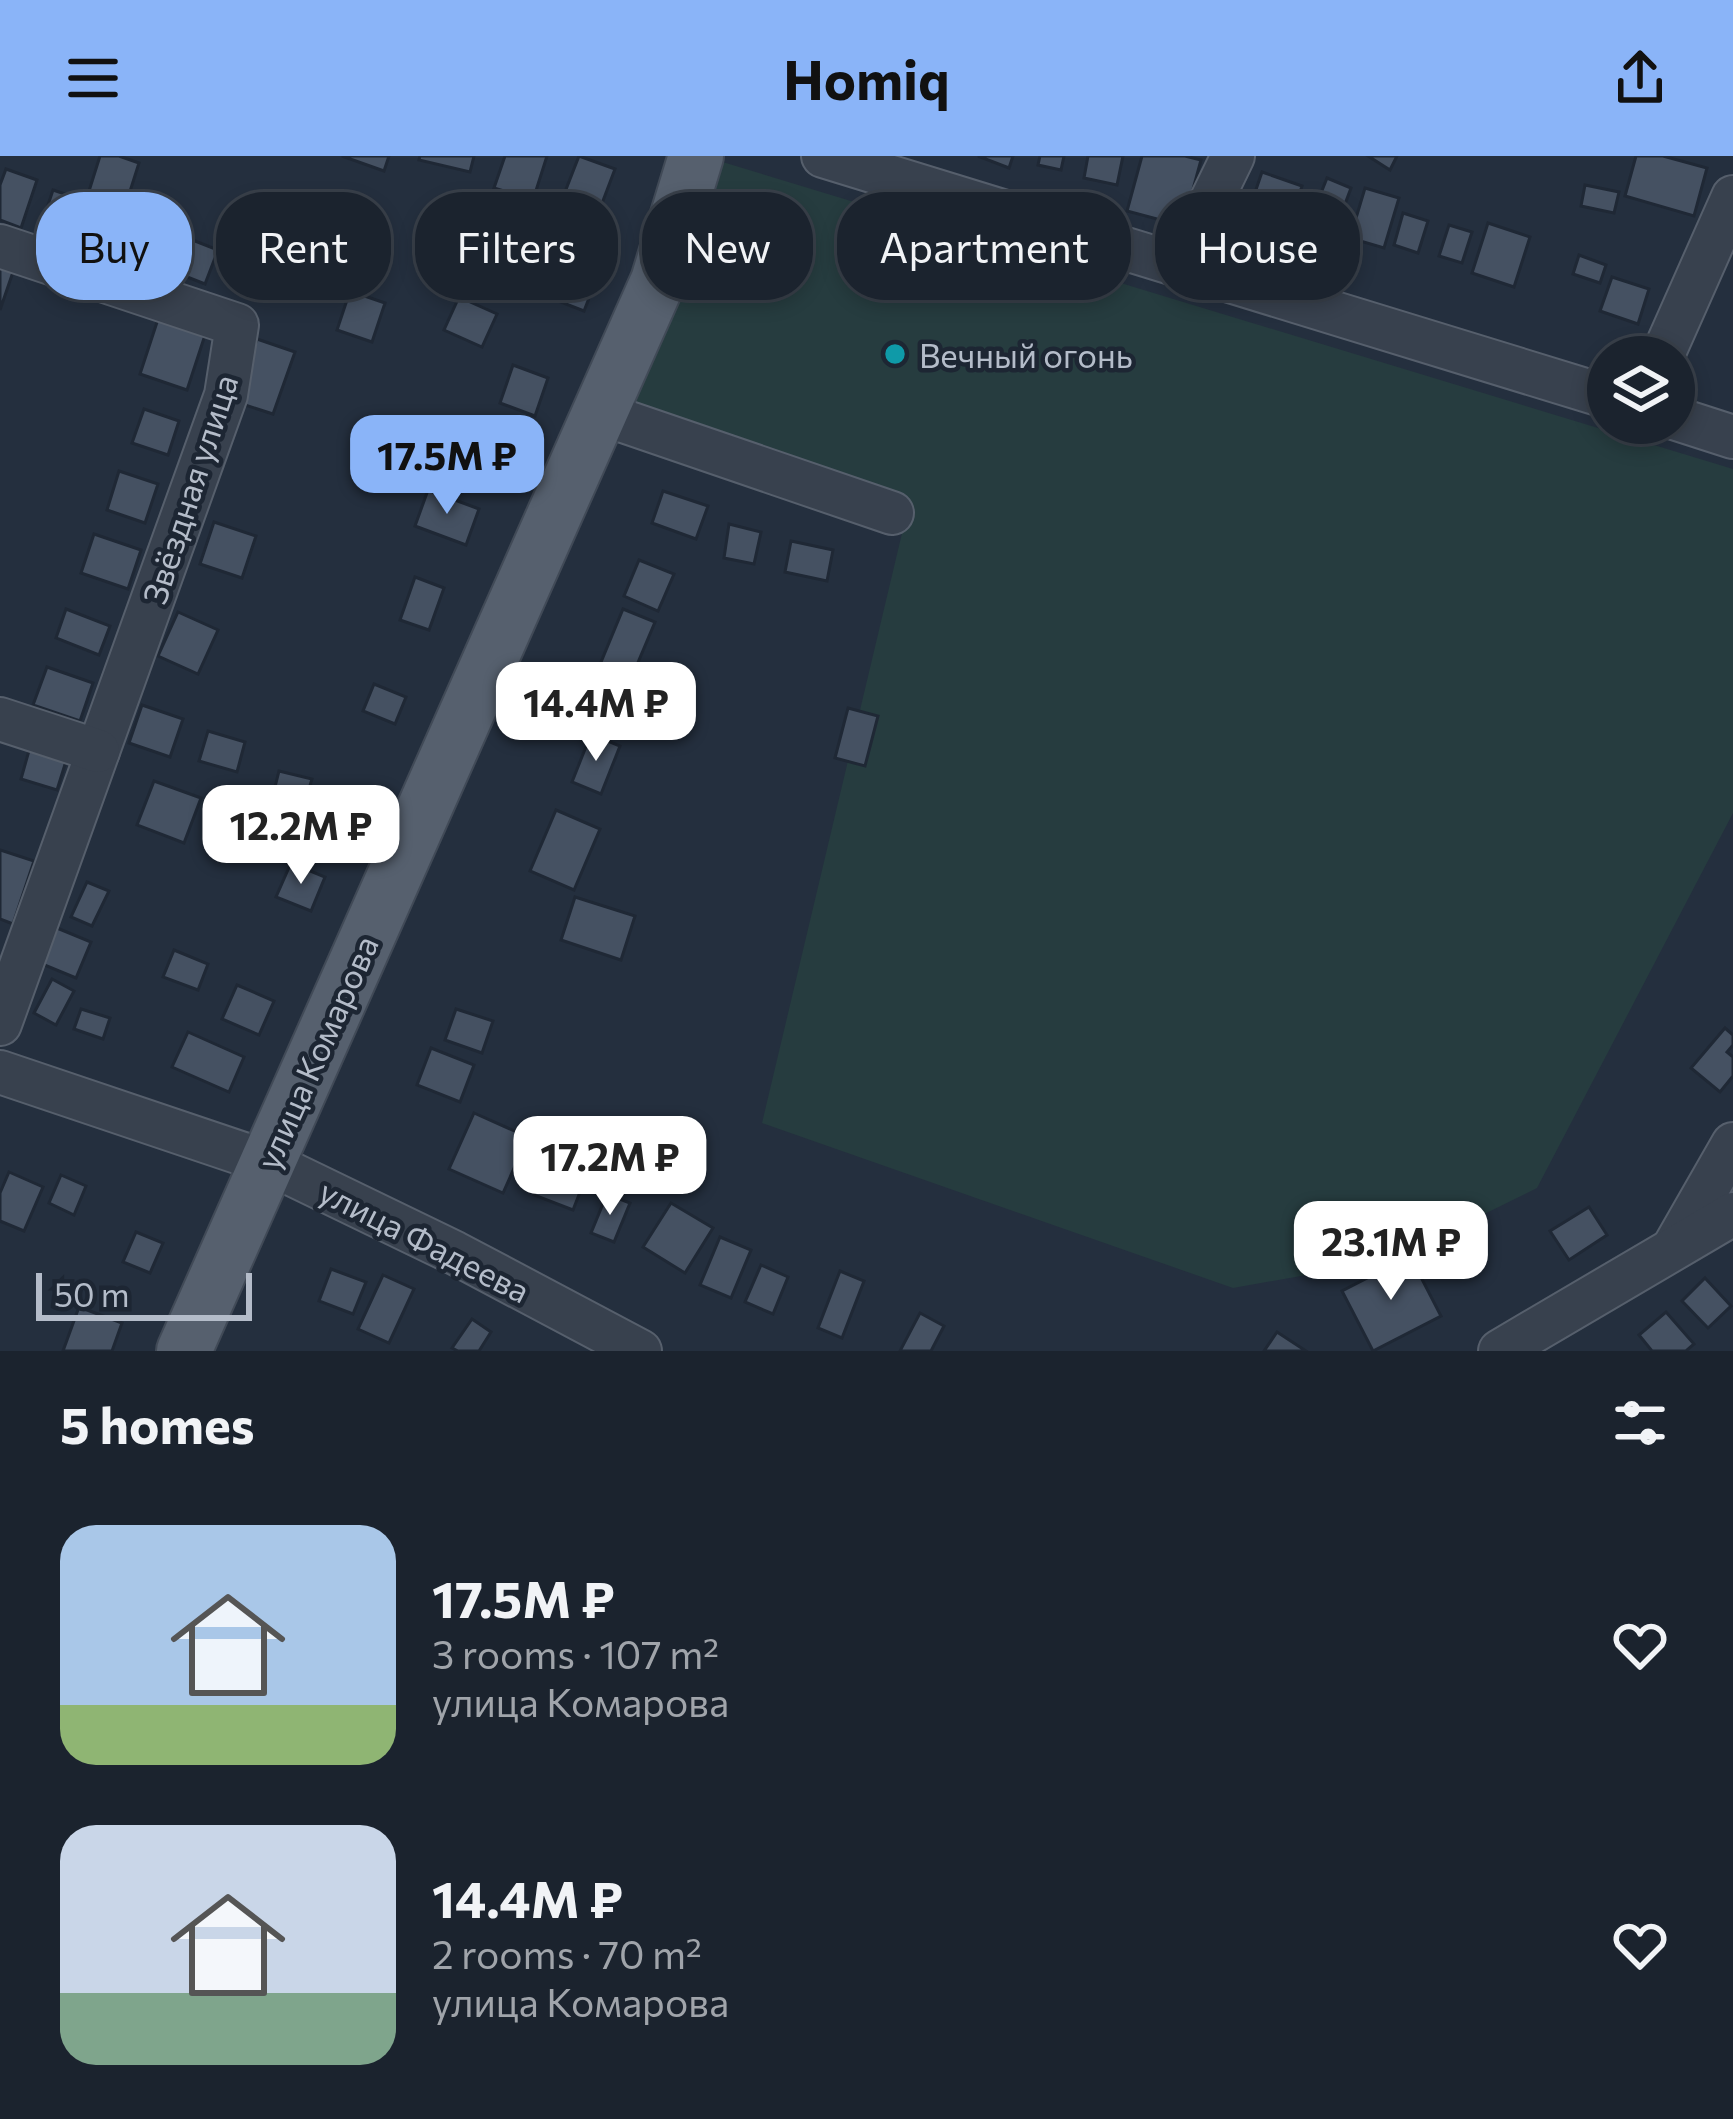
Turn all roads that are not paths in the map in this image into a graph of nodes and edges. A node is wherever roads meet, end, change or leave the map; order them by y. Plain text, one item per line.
1 (696, 156) edge
2 (823, 156) edge
3 (1233, 156) edge
4 (1215, 192) edge
5 (1733, 197) edge
6 (0, 246) edge
7 (1155, 257) edge
8 (1293, 300) edge
9 (1671, 336) edge
10 (1587, 391) edge
11 (600, 413) junction
12 (1695, 425) edge
13 (1733, 437) edge
14 (892, 513) dead end
15 (0, 719) edge
16 (98, 751) junction
17 (0, 1024) edge
18 (0, 1072) edge
19 (1733, 1144) edge
20 (267, 1162) junction
21 (1733, 1214) edge
22 (1672, 1250) junction
23 (1514, 1348) edge
24 (184, 1351) edge
25 (640, 1351) edge

1 - 11 main road, улица Комарова
2 - 7 street
3 - 4 street
5 - 9 street
6 - 16 street, Звёздная улица
8 - 10 street
11 - 14 street
11 - 20 main road, улица Комарова
12 - 13 street
15 - 16 street
16 - 17 street, Звёздная улица
18 - 20 street, улица Фадеева
19 - 22 street
20 - 24 main road, улица Комарова
20 - 25 street, улица Фадеева
21 - 22 street
22 - 23 street

